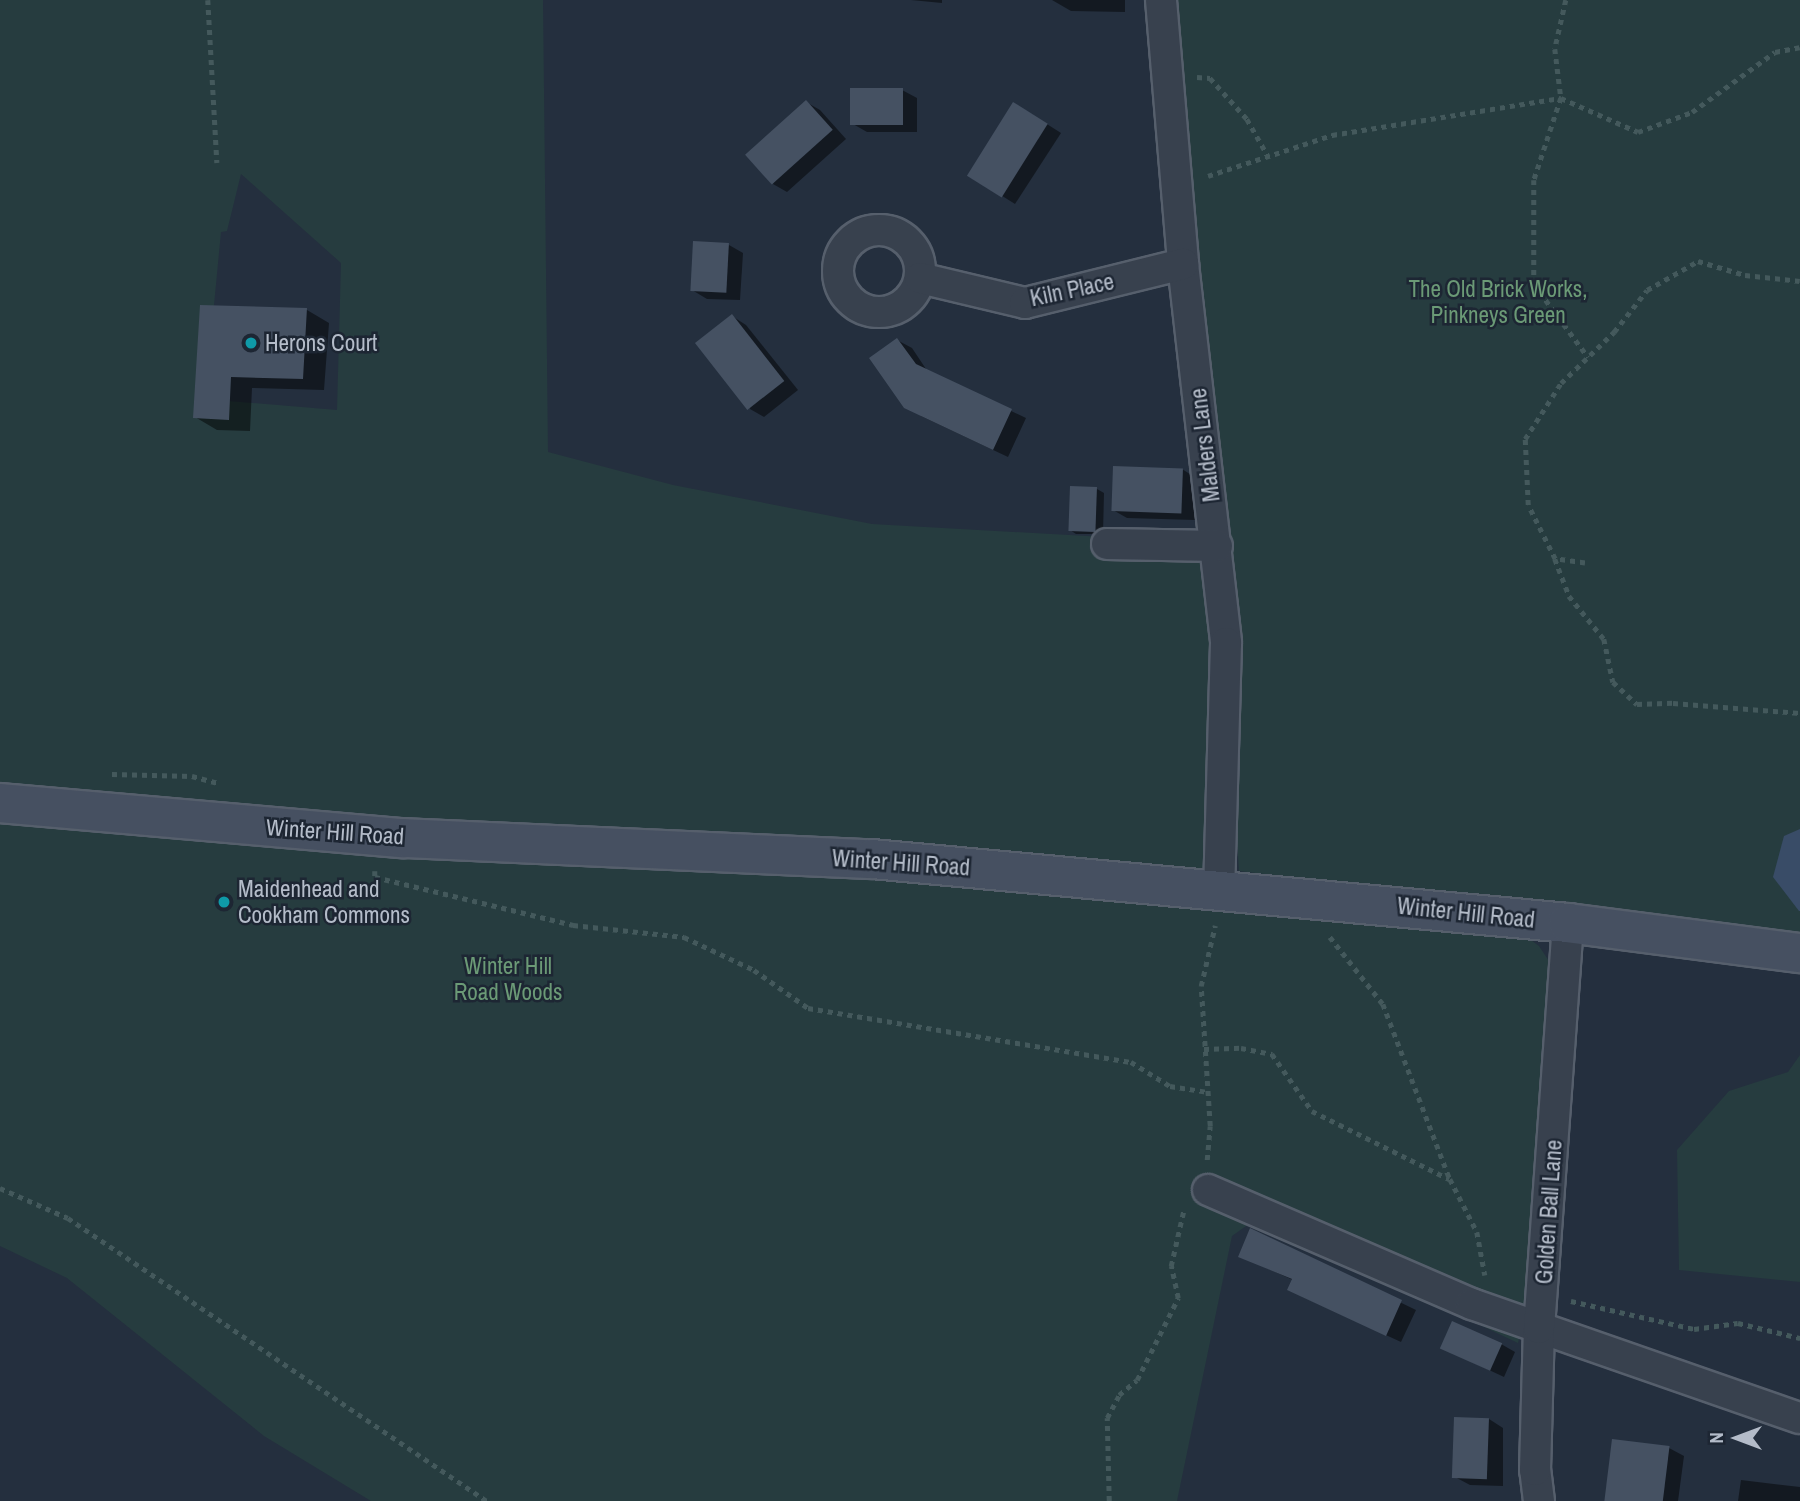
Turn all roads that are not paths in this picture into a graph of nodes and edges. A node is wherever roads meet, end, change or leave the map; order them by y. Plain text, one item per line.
1 (1161, 0) edge
2 (1182, 264) junction
3 (920, 278) dead end
4 (1107, 544) dead end
5 (1217, 546) junction
6 (0, 803) edge
7 (1221, 891) junction
8 (1568, 923) junction
9 (1800, 953) edge
10 (1208, 1190) road end
11 (1539, 1328) junction
12 (1800, 1418) edge
13 (1539, 1501) edge

1 - 2 street, Malders Lane
2 - 3 street, Kiln Place
2 - 5 street, Malders Lane
4 - 5 street
5 - 7 street, Malders Lane
6 - 7 street, Winter Hill Road
7 - 8 street, Winter Hill Road
8 - 9 street, Winter Hill Road
8 - 11 street, Golden Ball Lane
10 - 11 street
11 - 12 street
11 - 13 street, Golden Ball Lane

